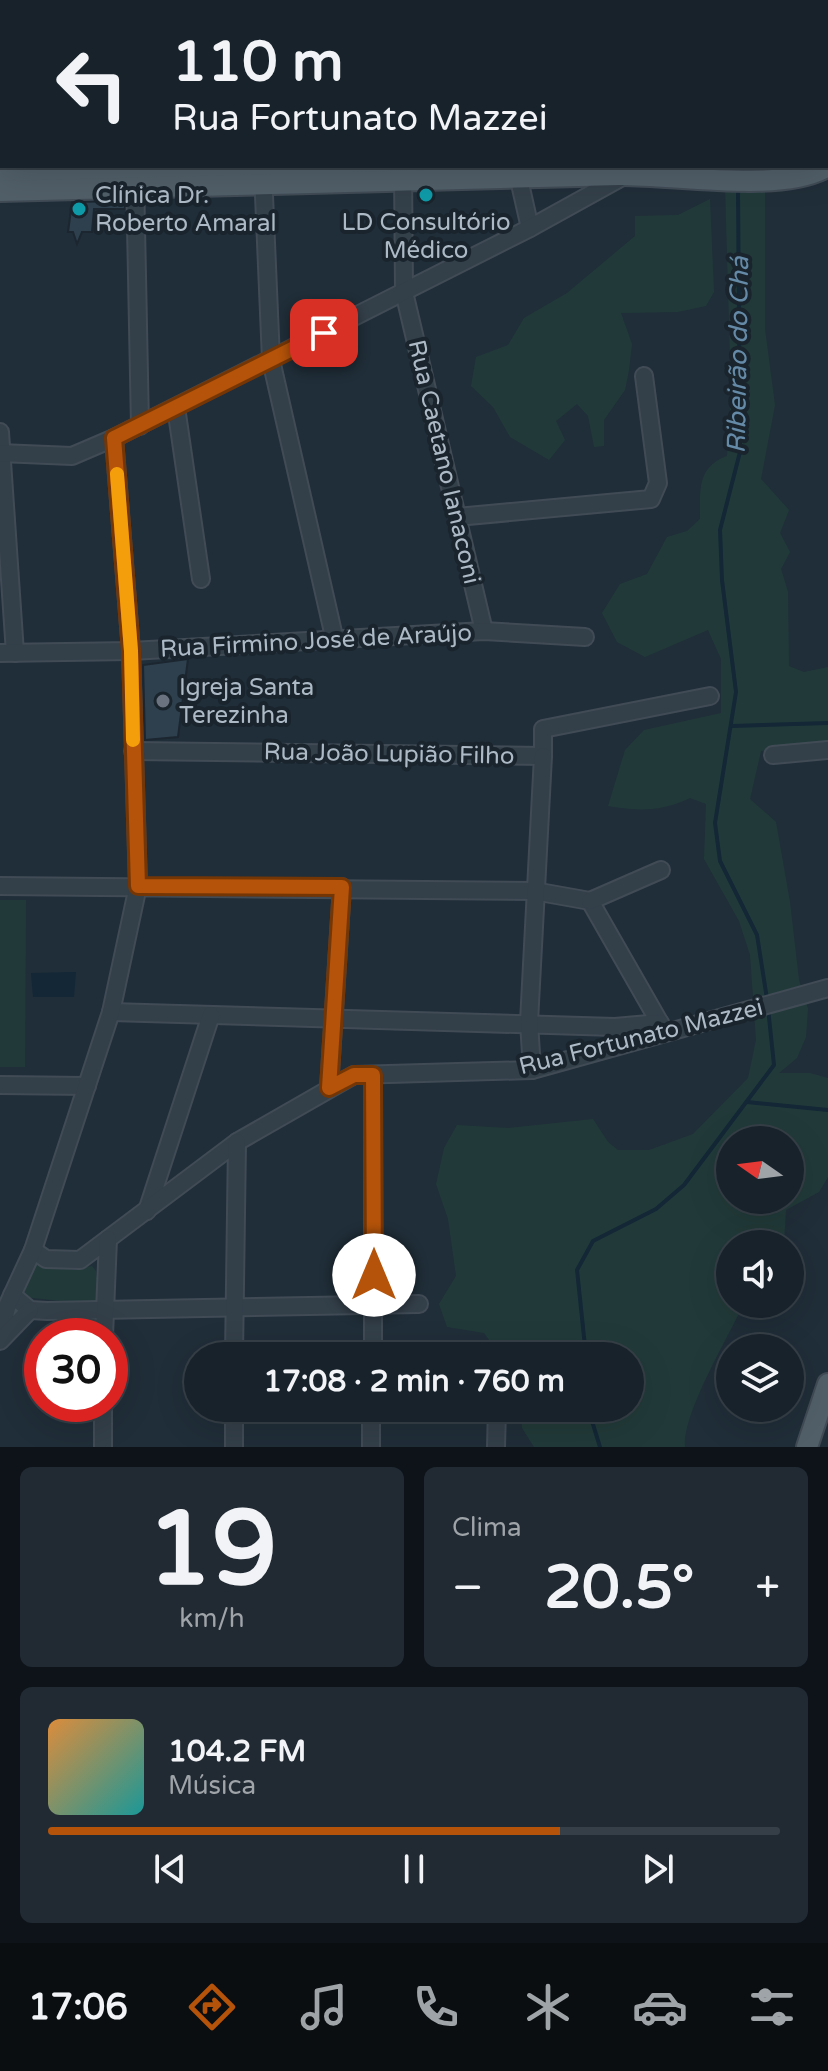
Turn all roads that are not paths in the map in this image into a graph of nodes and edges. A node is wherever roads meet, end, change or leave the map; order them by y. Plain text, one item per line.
1 (428, 168) edge
2 (581, 168) edge
3 (823, 168) edge
4 (403, 171) edge
5 (764, 171) edge
6 (518, 172) edge
7 (263, 173) edge
8 (708, 174) edge
9 (0, 175) edge
10 (135, 175) edge
11 (625, 175) junction
12 (0, 191) edge
13 (530, 228) junction
14 (404, 292) junction
15 (271, 360) junction
16 (644, 376) dead end
17 (176, 407) junction
18 (140, 426) junction
19 (0, 432) edge
20 (114, 438) junction
21 (0, 453) edge
22 (457, 517) junction
23 (201, 579) dead end
24 (484, 631) junction
25 (585, 637) dead end
26 (335, 641) junction
27 (131, 651) junction
28 (8, 653) edge
29 (710, 696) dead end
30 (828, 750) edge
31 (133, 751) junction
32 (773, 755) dead end
33 (543, 756) junction
34 (661, 870) dead end
35 (0, 886) edge
36 (138, 886) junction
37 (342, 887) junction
38 (534, 891) junction
39 (590, 901) junction
40 (828, 988) edge
41 (111, 1012) junction
42 (211, 1015) junction
43 (334, 1018) junction
44 (529, 1022) junction
45 (663, 1028) junction
46 (532, 1070) junction
47 (373, 1075) junction
48 (0, 1085) edge
49 (87, 1086) junction
50 (329, 1088) junction
51 (237, 1142) junction
52 (147, 1211) junction
53 (108, 1239) junction
54 (33, 1250) junction
55 (80, 1260) junction
56 (106, 1274) junction
57 (7, 1301) edge
58 (374, 1304) junction
59 (419, 1304) dead end
60 (30, 1310) junction
61 (104, 1310) junction
62 (235, 1310) junction
63 (104, 1318) edge
64 (0, 1335) edge
65 (0, 1341) edge
66 (234, 1342) edge
67 (373, 1342) edge
68 (828, 1384) edge
69 (103, 1422) edge
70 (234, 1422) edge
71 (371, 1422) edge
72 (497, 1422) edge
73 (103, 1447) edge
74 (234, 1447) edge
75 (371, 1447) edge
76 (496, 1447) edge
77 (807, 1447) edge

1 - 4 main road
2 - 8 main road
3 - 5 main road
4 - 6 main road
4 - 7 main road
4 - 14 street, Rua Caetano Ianaconi
5 - 8 main road
6 - 11 main road
6 - 13 street
7 - 10 main road
7 - 15 street
8 - 11 main road
9 - 10 main road
10 - 12 main road
10 - 18 street
11 - 13 street
13 - 14 street
14 - 15 street
14 - 22 street, Rua Caetano Ianaconi
15 - 17 street
15 - 26 street
16 - 22 street
17 - 18 street
17 - 23 street
18 - 20 street
19 - 21 street
20 - 21 street
20 - 27 street
21 - 28 street
22 - 24 street, Rua Caetano Ianaconi
24 - 25 street, Rua Firmino José de Araújo
24 - 26 street, Rua Firmino José de Araújo
26 - 27 street, Rua Firmino José de Araújo
27 - 28 street, Rua Firmino José de Araújo
27 - 31 street
29 - 33 street, Rua João Lupião Filho
30 - 32 street
31 - 33 street, Rua João Lupião Filho
31 - 36 street
33 - 38 street
34 - 39 street
35 - 36 street
36 - 37 street
36 - 41 street
37 - 38 street
37 - 43 street
38 - 39 street
38 - 44 street
39 - 45 street
40 - 45 street, Rua Fortunato Mazzei
41 - 42 street
41 - 49 street
42 - 43 street
42 - 52 street
43 - 44 street
43 - 50 street
44 - 45 street
44 - 46 street
45 - 46 street, Rua Fortunato Mazzei
46 - 47 street, Rua Fortunato Mazzei
47 - 50 street, Rua Fortunato Mazzei
47 - 58 street
48 - 49 street
49 - 54 street
50 - 51 street, Rua Fortunato Mazzei
51 - 52 street, Rua Fortunato Mazzei
51 - 62 street
52 - 53 street, Rua Fortunato Mazzei
53 - 55 street, Rua Fortunato Mazzei
53 - 56 street
54 - 55 street
54 - 57 street
55 - 56 street
56 - 61 street
57 - 60 street
57 - 64 street
58 - 59 street
58 - 62 street
58 - 67 street
60 - 61 street
60 - 65 street
61 - 62 street
61 - 63 street
62 - 66 street
68 - 77 main road
69 - 73 street
70 - 74 street
71 - 75 street
72 - 76 street

